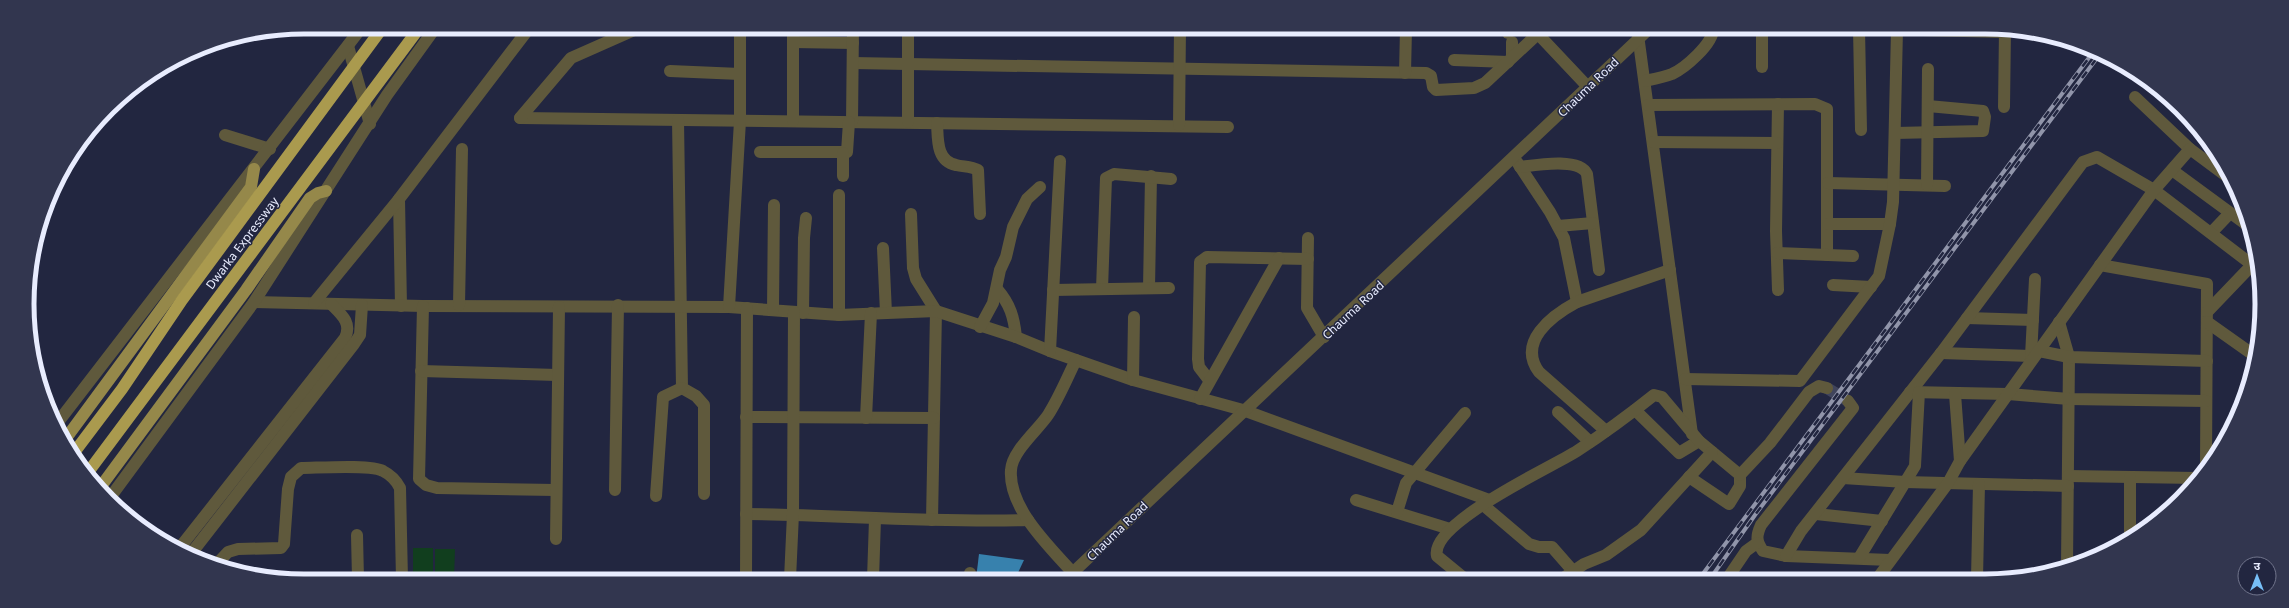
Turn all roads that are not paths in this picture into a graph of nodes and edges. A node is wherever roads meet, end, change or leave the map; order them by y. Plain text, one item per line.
1 (357, 34) edge
2 (379, 34) edge
3 (415, 34) edge
4 (431, 34) edge
5 (525, 34) edge
6 (628, 34) edge
7 (740, 34) edge
8 (793, 34) edge
9 (853, 34) edge
10 (908, 34) edge
11 (1180, 34) edge
12 (1406, 34) edge
13 (1537, 34) edge
14 (1543, 34) edge
15 (1638, 34) edge
16 (1713, 34) edge
17 (1762, 34) edge
18 (1859, 34) edge
19 (1897, 34) edge
20 (1509, 35) edge
21 (2005, 35) edge
22 (793, 42) junction
23 (853, 43) junction
24 (348, 46) junction
25 (1454, 60) dead end
26 (1510, 60) junction
27 (853, 62) junction
28 (908, 64) junction
29 (1762, 67) dead end
30 (1180, 68) junction
31 (1928, 69) dead end
32 (670, 71) dead end
33 (1405, 73) junction
34 (740, 74) junction
35 (1645, 81) junction
36 (1588, 87) junction
37 (2135, 97) dead end
38 (1778, 104) junction
39 (1648, 105) junction
40 (1928, 106) junction
41 (2004, 107) dead end
42 (678, 120) junction
43 (740, 121) junction
44 (793, 121) junction
45 (851, 122) junction
46 (908, 122) junction
47 (937, 123) junction
48 (370, 124) junction
49 (1179, 126) junction
50 (1228, 127) dead end
51 (1861, 130) dead end
52 (1895, 132) junction
53 (1928, 133) junction
54 (225, 135) dead end
55 (1653, 142) junction
56 (1777, 143) junction
57 (270, 149) junction
58 (462, 149) dead end
59 (2190, 149) junction
60 (760, 152) dead end
61 (843, 153) junction
62 (1060, 161) dead end
63 (1517, 162) junction
64 (254, 169) junction
65 (2172, 170) junction
66 (2220, 172) edge
67 (843, 176) dead end
68 (1151, 176) junction
69 (1172, 179) dead end
70 (1828, 183) junction
71 (1893, 185) junction
72 (1927, 185) junction
73 (1945, 186) dead end
74 (1040, 187) dead end
75 (2154, 190) junction
76 (326, 191) junction
77 (839, 195) dead end
78 (399, 199) junction
79 (774, 205) dead end
80 (2230, 213) junction
81 (912, 214) dead end
82 (980, 214) dead end
83 (806, 218) dead end
84 (2242, 222) edge
85 (1593, 223) junction
86 (1828, 224) junction
87 (1890, 224) junction
88 (1558, 226) junction
89 (2211, 234) junction
90 (1308, 238) dead end
91 (883, 248) dead end
92 (1777, 253) junction
93 (1827, 254) junction
94 (1853, 256) dead end
95 (1279, 258) junction
96 (1308, 259) junction
97 (2252, 264) edge
98 (2100, 265) junction
99 (1599, 270) dead end
100 (1670, 270) junction
101 (2253, 270) edge
102 (2035, 279) dead end
103 (1833, 285) dead end
104 (1871, 287) junction
105 (1149, 288) junction
106 (1169, 288) dead end
107 (997, 289) junction
108 (1102, 289) junction
109 (1053, 290) junction
110 (1778, 290) dead end
111 (254, 302) junction
112 (1576, 302) junction
113 (314, 303) junction
114 (331, 304) junction
115 (362, 305) junction
116 (459, 305) junction
117 (618, 305) junction
118 (400, 306) junction
119 (423, 306) junction
120 (559, 307) junction
121 (681, 307) junction
122 (729, 307) junction
123 (747, 308) junction
124 (773, 310) junction
125 (936, 311) junction
126 (798, 313) junction
127 (871, 313) junction
128 (886, 313) junction
129 (839, 315) junction
130 (1134, 317) dead end
131 (2207, 317) junction
132 (1967, 318) junction
133 (2033, 320) junction
134 (2059, 322) junction
135 (347, 323) junction
136 (362, 323) junction
137 (980, 327) junction
138 (1016, 337) junction
139 (1324, 337) junction
140 (1050, 351) junction
141 (1941, 353) junction
142 (2035, 353) junction
143 (2251, 353) edge
144 (2069, 357) junction
145 (1076, 360) junction
146 (2207, 361) junction
147 (421, 371) junction
148 (557, 375) junction
149 (1685, 379) junction
150 (1133, 380) junction
151 (1208, 380) junction
152 (682, 388) junction
153 (1827, 388) tunnel mouth
154 (1915, 392) junction
155 (1955, 394) junction
156 (2008, 394) junction
157 (1200, 399) junction
158 (2069, 399) junction
159 (1848, 401) dead end
160 (2206, 401) junction
161 (1243, 410) junction
162 (1635, 410) junction
163 (1558, 412) dead end
164 (1465, 413) dead end
165 (746, 417) junction
166 (792, 417) junction
167 (866, 418) junction
168 (934, 418) junction
169 (61, 420) edge
170 (1606, 431) junction
171 (68, 435) edge
172 (1696, 437) junction
173 (1590, 442) junction
174 (77, 449) edge
175 (1712, 452) junction
176 (2206, 458) edge
177 (1960, 461) junction
178 (91, 469) edge
179 (1415, 471) junction
180 (1740, 475) junction
181 (1690, 477) junction
182 (2130, 477) junction
183 (1843, 478) junction
184 (2191, 478) edge
185 (2068, 481) junction
186 (1905, 482) junction
187 (1948, 483) junction
188 (103, 484) edge
189 (1979, 484) junction
190 (555, 490) junction
191 (615, 490) dead end
192 (112, 494) edge
193 (704, 494) dead end
194 (656, 496) dead end
195 (1356, 500) dead end
196 (1486, 502) junction
197 (1397, 512) junction
198 (746, 514) junction
199 (793, 514) junction
200 (1816, 514) junction
201 (875, 519) junction
202 (932, 520) junction
203 (1028, 520) junction
204 (1882, 522) junction
205 (1450, 529) junction
206 (2130, 531) edge
207 (357, 535) dead end
208 (556, 539) dead end
209 (1757, 543) junction
210 (182, 545) edge
211 (194, 550) edge
212 (1786, 556) junction
213 (1860, 558) junction
214 (1890, 560) junction
215 (220, 561) edge
216 (2067, 561) edge
217 (1573, 572) junction
218 (358, 574) edge
219 (402, 574) edge
220 (746, 574) edge
221 (790, 574) edge
222 (873, 574) edge
223 (1068, 574) edge
224 (1071, 574) edge
225 (1459, 574) edge
226 (1570, 574) edge
227 (1731, 574) edge
228 (1880, 574) edge
229 (1977, 574) edge

1 - 24 street
2 - 174 highway, Dwarka Expressway, bridge
3 - 178 highway, Dwarka Expressway, bridge
4 - 48 street
5 - 78 street
6 - 42 street
7 - 34 street
8 - 22 street
9 - 23 street
10 - 28 street
11 - 30 street
12 - 33 street
13 - 26 street
14 - 36 street
15 - 35 street
15 - 36 street, Chauma Road
16 - 35 street
17 - 29 street
18 - 51 street
19 - 52 street
20 - 26 street
21 - 41 street
22 - 23 street
22 - 44 street
23 - 27 street
24 - 48 street
24 - 57 street
25 - 26 street
26 - 33 street
27 - 28 street
27 - 45 street
28 - 30 street
28 - 46 street
30 - 33 street
30 - 49 street
31 - 40 street
32 - 34 street
34 - 43 street
35 - 39 street
36 - 63 street, Chauma Road
37 - 59 street
38 - 39 street
38 - 56 street
38 - 70 street
39 - 55 street
40 - 53 street
40 - 53 street
42 - 43 street
42 - 121 street
43 - 44 street
43 - 122 street
44 - 45 street
45 - 46 street
45 - 61 street
46 - 47 street
47 - 49 street
47 - 82 street
48 - 76 street
49 - 50 street
52 - 53 street
52 - 71 street
53 - 72 street
54 - 57 street
55 - 56 street
55 - 100 street
56 - 92 street
57 - 64 street
58 - 116 street
59 - 65 street
59 - 66 street
60 - 61 street
61 - 67 street
62 - 109 street
63 - 85 street
63 - 88 street
63 - 139 street, Chauma Road
64 - 169 street
64 - 171 main road
65 - 75 street
65 - 80 street
68 - 69 street
68 - 105 street
68 - 108 street
70 - 71 street
70 - 86 street
71 - 72 street
71 - 87 street
72 - 73 street
74 - 107 street
75 - 89 street
75 - 98 street
75 - 132 street
76 - 111 street
76 - 188 main road
77 - 129 street
78 - 113 street
78 - 118 street
79 - 124 street
80 - 84 street
80 - 89 street
81 - 125 street
83 - 126 street
85 - 88 street
85 - 99 street
86 - 87 street
86 - 93 street
87 - 104 street
88 - 112 street
89 - 97 street
90 - 96 street
91 - 128 street
92 - 93 street
92 - 110 street
93 - 94 street
95 - 96 street
95 - 151 street
95 - 151 street
96 - 139 street
98 - 131 street
98 - 134 street
100 - 112 street
100 - 149 street
101 - 131 street
102 - 133 street
103 - 104 street
104 - 149 street
105 - 106 street
105 - 108 street
107 - 137 street
107 - 138 street
108 - 109 street
109 - 140 street
111 - 113 street
111 - 192 street
112 - 170 street
113 - 114 street
114 - 115 street
114 - 135 street
115 - 118 street
115 - 136 street
116 - 119 street
116 - 120 street
117 - 120 street
117 - 121 street
117 - 191 street
118 - 119 street
119 - 147 street
120 - 148 street
121 - 122 street
121 - 152 street
122 - 123 street
123 - 124 street
123 - 165 street
124 - 126 street
125 - 128 street
125 - 137 street
125 - 168 street
126 - 129 street
126 - 166 street
127 - 128 street
127 - 129 street
127 - 167 street
130 - 150 street
131 - 143 street
131 - 146 street
132 - 133 street
132 - 141 street
133 - 142 street
134 - 142 street
134 - 144 street
135 - 136 street
135 - 210 street
136 - 211 street
137 - 138 street
138 - 140 street
139 - 161 street, Chauma Road
140 - 145 street
141 - 142 street
141 - 154 street
142 - 144 street
142 - 156 street
144 - 146 street
144 - 158 street
145 - 150 street
145 - 203 street
146 - 160 street
147 - 148 street
147 - 190 street
148 - 190 street
149 - 172 street
150 - 157 street
151 - 157 street
152 - 193 street
152 - 194 street
153 - 180 street
154 - 155 street
154 - 183 street
154 - 186 street
155 - 156 street
155 - 177 street
156 - 158 street
156 - 177 street
157 - 161 street
158 - 160 street
158 - 185 street
159 - 209 street
160 - 176 street
161 - 179 street
161 - 224 street, Chauma Road
162 - 170 street
162 - 172 street
162 - 172 street
163 - 173 street
164 - 179 street
165 - 166 street
165 - 198 street
166 - 167 street
166 - 199 street
167 - 168 street
168 - 202 street
170 - 173 street
172 - 175 street
173 - 196 street
175 - 180 street
175 - 181 street
177 - 187 street
179 - 196 street
179 - 197 street
180 - 181 street
181 - 217 street
182 - 184 street
182 - 185 street
182 - 206 street
183 - 186 street
183 - 200 street
185 - 189 street
185 - 216 street
186 - 187 street
186 - 204 street
187 - 189 street
187 - 214 street
189 - 229 street
190 - 208 street
195 - 197 street
196 - 205 street
196 - 217 street
197 - 205 street
198 - 199 street
198 - 220 street
199 - 201 street
199 - 221 street
200 - 204 street
200 - 212 street
201 - 202 street
201 - 222 street
202 - 203 street
203 - 223 street
204 - 213 street
205 - 225 street
207 - 218 street
209 - 212 street
209 - 227 street
212 - 213 street
213 - 214 street
214 - 228 street
215 - 219 street
217 - 226 street

